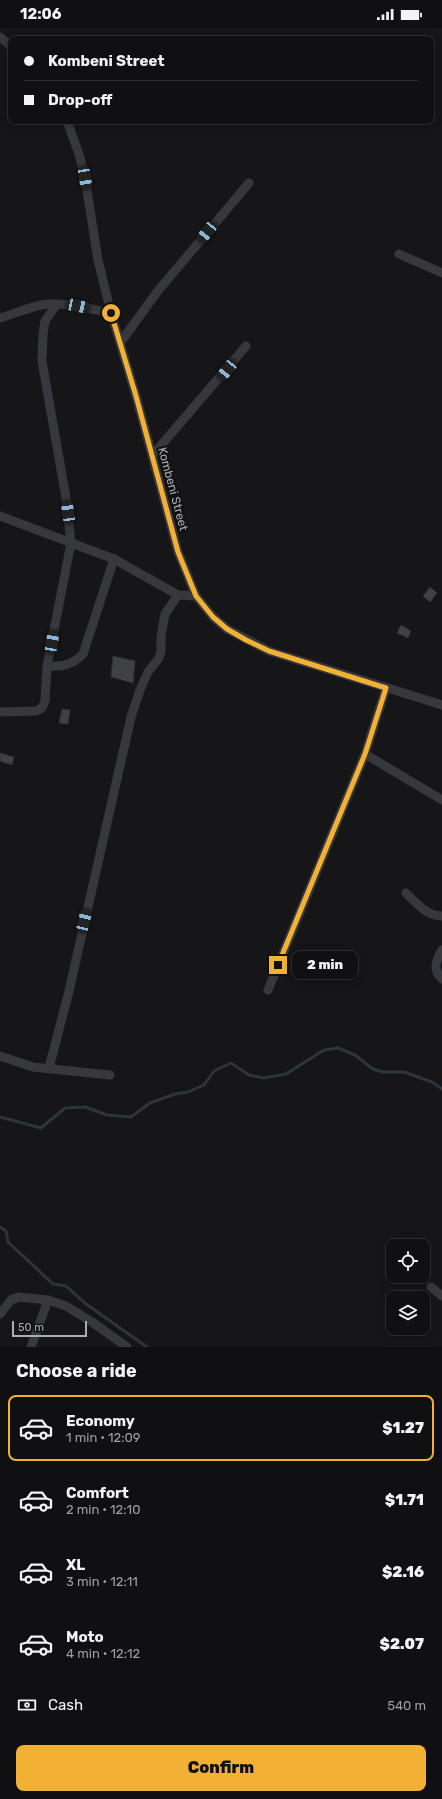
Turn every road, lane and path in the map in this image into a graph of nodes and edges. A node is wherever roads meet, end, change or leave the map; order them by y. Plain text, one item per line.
1 (67, 124) edge
2 (249, 183) dead end
3 (400, 254) dead end
4 (442, 273) edge
5 (57, 304) junction
6 (111, 313) junction
7 (0, 318) edge
8 (120, 343) junction
9 (246, 346) dead end
10 (152, 456) junction
11 (0, 516) edge
12 (71, 544) junction
13 (114, 559) junction
14 (178, 595) junction
15 (196, 596) junction
16 (47, 666) junction
17 (386, 688) junction
18 (442, 705) edge
19 (0, 712) edge
20 (365, 754) junction
21 (442, 800) edge
22 (406, 893) dead end
23 (442, 916) edge
24 (442, 950) edge
25 (442, 979) edge
26 (268, 990) dead end
27 (0, 1056) edge
28 (49, 1068) junction
29 (110, 1075) dead end
30 (431, 1287) dead end
31 (442, 1296) edge
32 (48, 1300) junction
33 (0, 1314) edge
34 (32, 1347) edge
35 (127, 1347) edge

1 - 6 street, Kombeni Street
2 - 8 street
3 - 4 street
5 - 6 street
5 - 7 street
5 - 12 street
6 - 8 street, Kombeni Street
8 - 10 street, Kombeni Street
9 - 10 street
10 - 15 street, Kombeni Street
11 - 12 street
12 - 13 street
12 - 16 street
13 - 14 street
13 - 16 street
14 - 15 street
14 - 28 street
15 - 17 street, Kombeni Street
16 - 19 street
17 - 18 street, Kombeni Street
17 - 20 street
20 - 21 street
20 - 26 street
22 - 23 street
24 - 25 street
27 - 28 street
28 - 29 street
30 - 31 street
32 - 33 street
32 - 34 street
32 - 35 street

